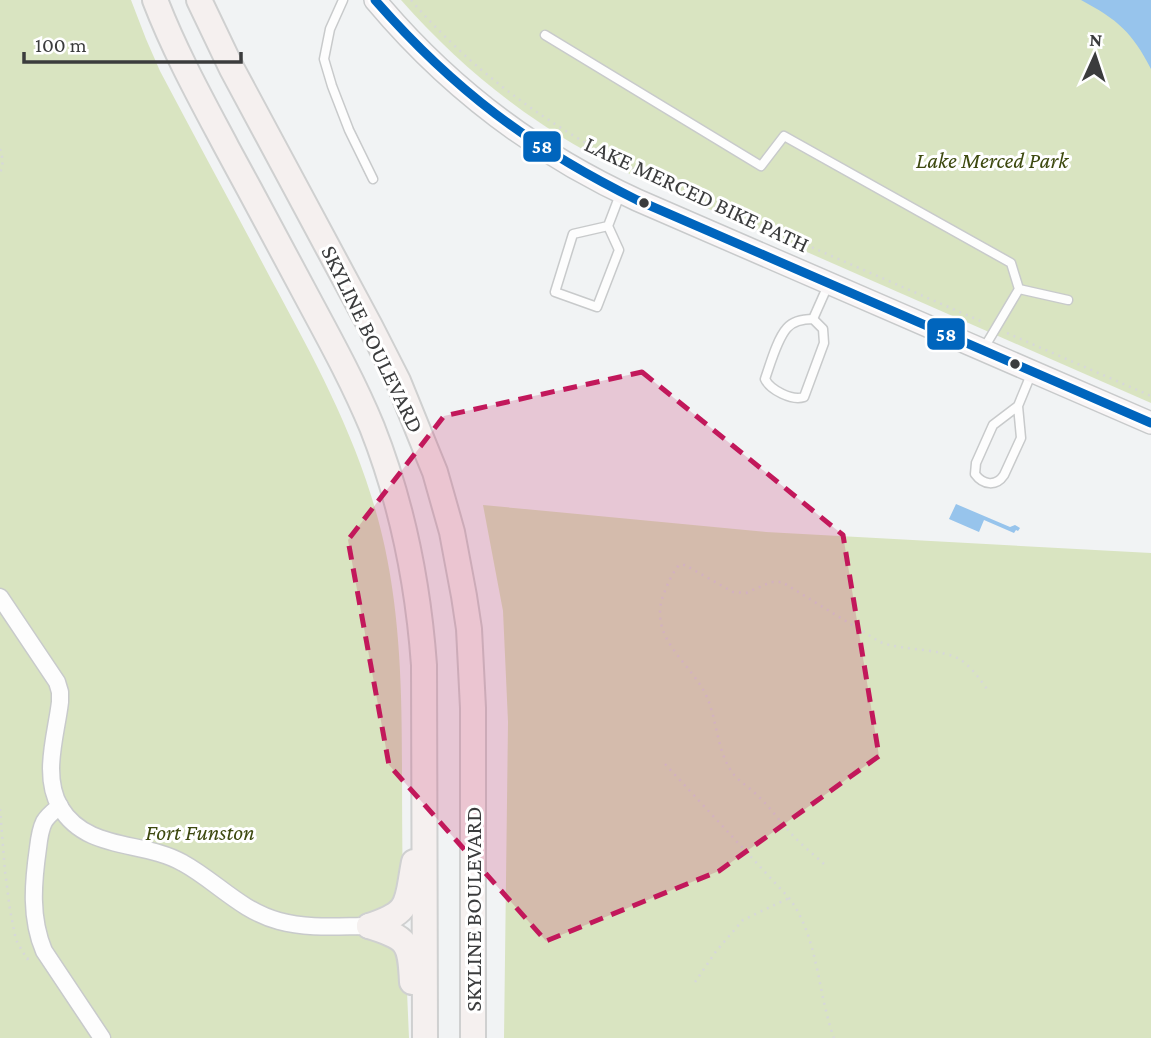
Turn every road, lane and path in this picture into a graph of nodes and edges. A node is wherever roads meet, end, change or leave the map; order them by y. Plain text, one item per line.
1 (155, 0) edge
2 (199, 0) edge
3 (343, 0) edge
4 (375, 0) edge
5 (411, 0) edge
6 (545, 35) dead end
7 (0, 149) edge
8 (0, 175) edge
9 (373, 179) dead end
10 (621, 192) junction
11 (608, 226) junction
12 (829, 283) junction
13 (1019, 289) junction
14 (1068, 300) dead end
15 (813, 319) junction
16 (977, 320) dead end
17 (1003, 331) dead end
18 (983, 351) junction
19 (1032, 372) junction
20 (1151, 396) edge
21 (1018, 407) junction
22 (1151, 423) edge
23 (0, 597) edge
24 (987, 689) dead end
25 (665, 764) dead end
26 (60, 806) junction
27 (0, 809) edge
28 (425, 824) junction
29 (824, 864) dead end
30 (789, 898) junction
31 (369, 926) junction
32 (44, 951) junction
33 (695, 982) dead end
34 (102, 1038) edge
35 (418, 1038) edge
36 (425, 1038) edge
37 (473, 1038) edge
38 (834, 1038) edge

1 - 28 main road, SKYLINE BOULEVARD
2 - 37 main road, SKYLINE BOULEVARD
3 - 9 lane
4 - 10 street
5 - 16 path, LAKE MERCED BIKE PATH
6 - 13 lane
7 - 8 path
10 - 11 lane
10 - 12 street
11 - 11 lane
12 - 15 lane
12 - 18 street
13 - 14 lane
13 - 18 lane
15 - 15 lane
17 - 20 path
18 - 19 street
19 - 21 lane
19 - 22 street
21 - 21 lane
23 - 26 street
24 - 29 path
25 - 30 path
26 - 31 street
26 - 32 street
27 - 32 path
28 - 31 main road
28 - 36 main road, SKYLINE BOULEVARD
30 - 33 path
30 - 38 path
31 - 35 main road
32 - 34 street

